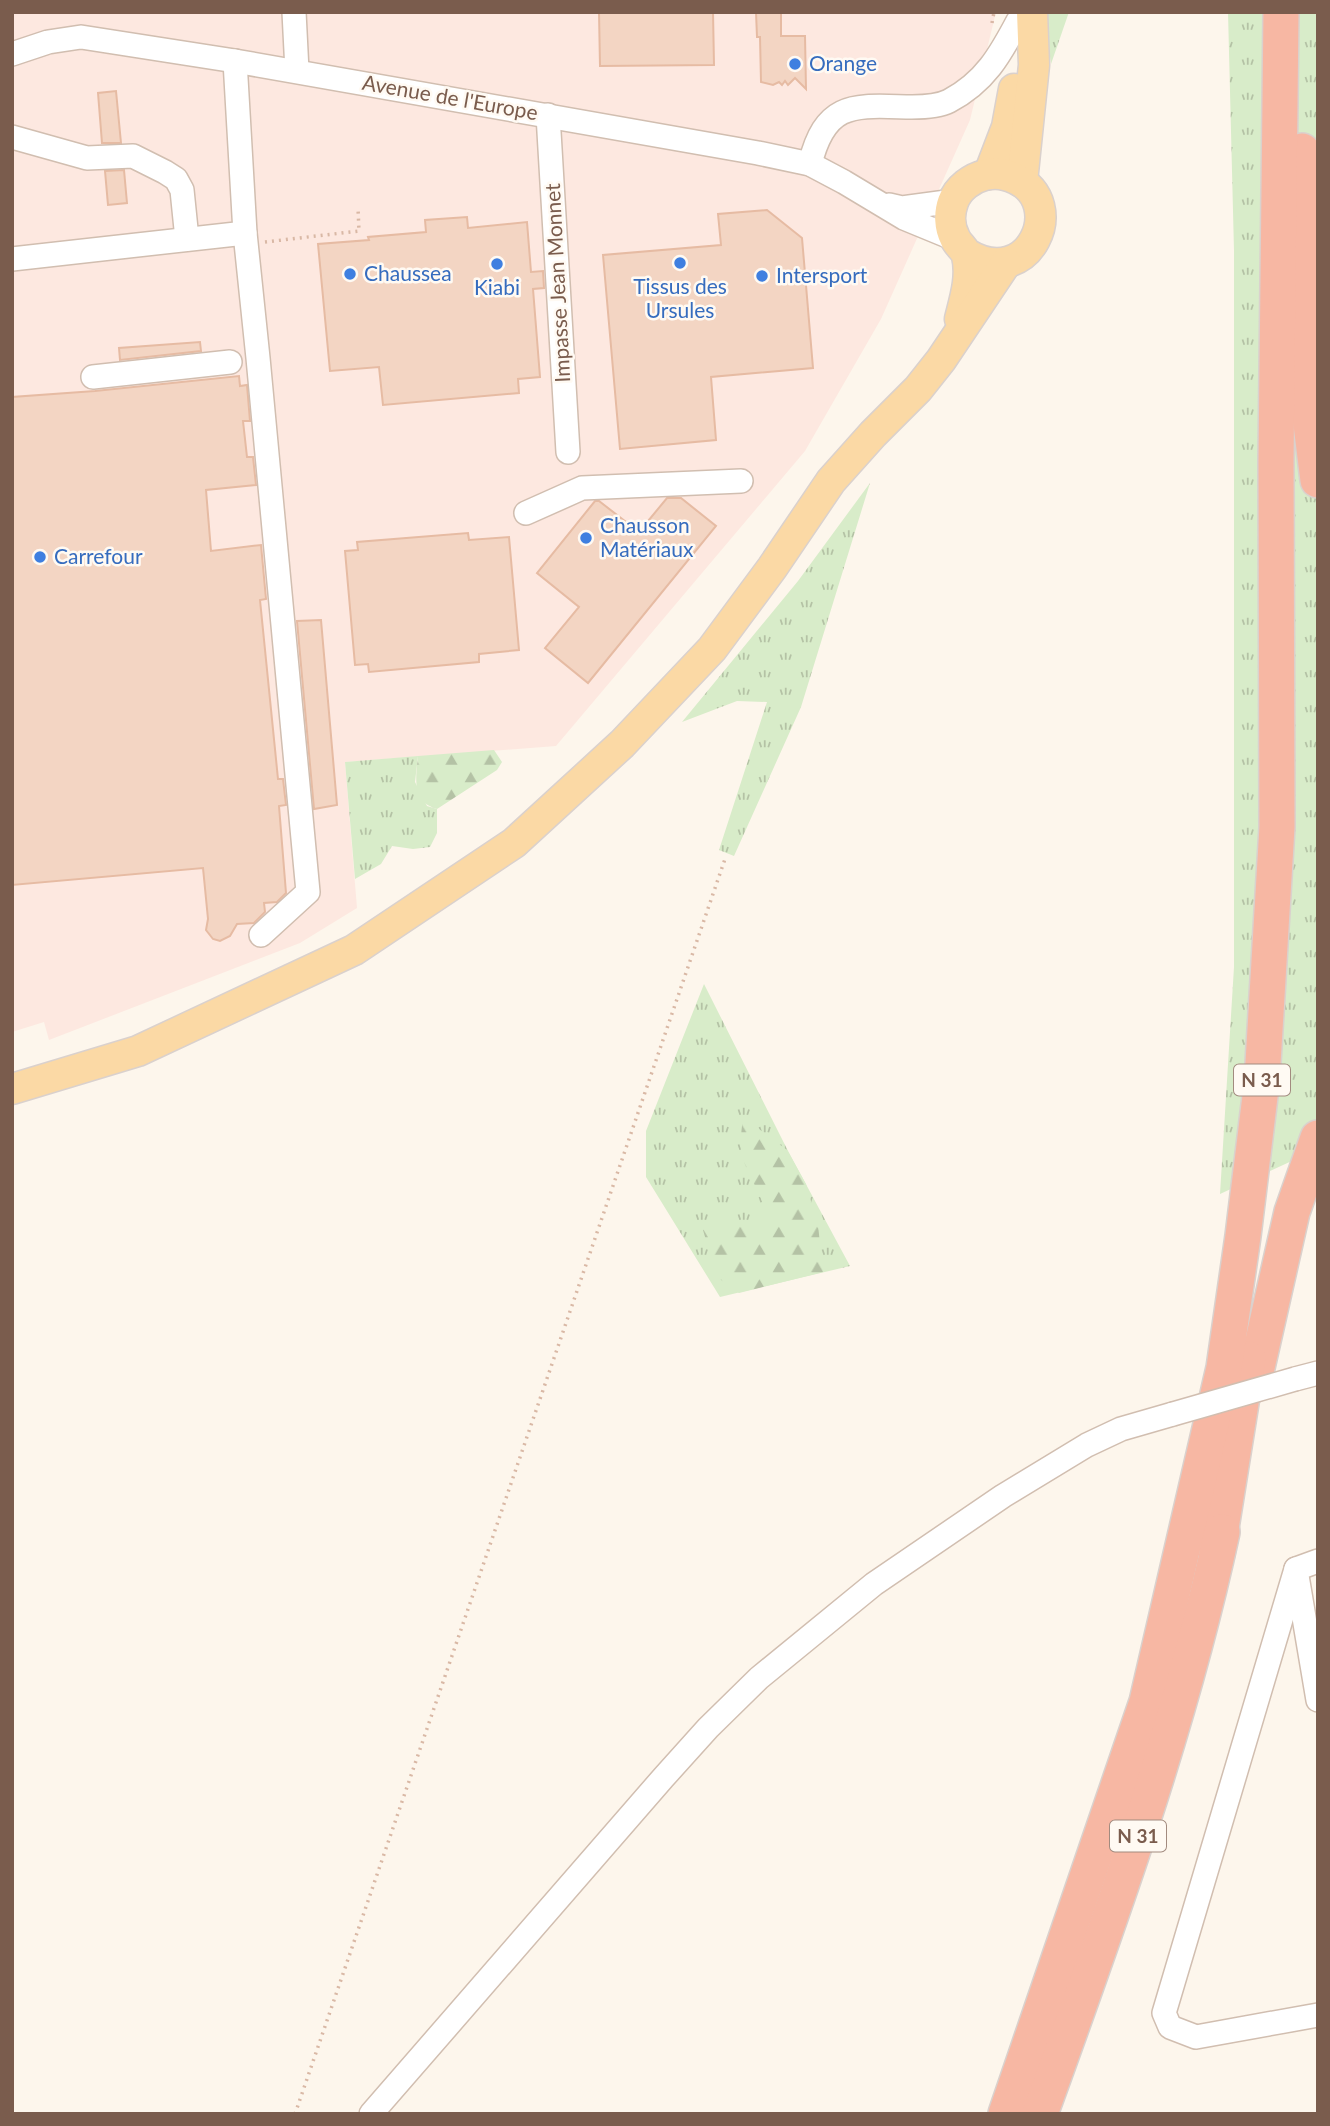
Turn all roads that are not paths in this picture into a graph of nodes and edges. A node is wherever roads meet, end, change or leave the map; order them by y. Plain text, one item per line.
1 (294, 12) edge
2 (1261, 12) edge
3 (1281, 12) edge
4 (1302, 12) edge
5 (1015, 14) edge
6 (12, 54) edge
7 (235, 61) junction
8 (297, 71) junction
9 (1301, 89) junction
10 (548, 115) junction
11 (12, 137) edge
12 (810, 164) junction
13 (989, 174) junction
14 (1022, 182) junction
15 (954, 201) junction
16 (879, 202) junction
17 (245, 238) junction
18 (187, 239) junction
19 (961, 246) junction
20 (12, 259) edge
21 (1006, 263) junction
22 (955, 337) junction
23 (230, 362) dead end
24 (93, 377) dead end
25 (568, 452) dead end
26 (1276, 461) junction
27 (1318, 480) edge
28 (741, 481) dead end
29 (526, 513) dead end
30 (261, 935) dead end
31 (138, 1051) junction
32 (12, 1089) edge
33 (12, 1104) edge
34 (1318, 1138) edge
35 (1318, 1373) edge
36 (1217, 1553) junction
37 (1318, 1562) edge
38 (1296, 1569) junction
39 (1318, 1700) edge
40 (1318, 2015) edge
41 (371, 2114) edge
42 (1006, 2114) edge
43 (1040, 2114) edge

1 - 8 street
2 - 26 highway
3 - 26 highway, N 31
4 - 9 highway, N 31
5 - 12 street
5 - 13 main road
5 - 14 main road
6 - 7 street, Avenue de l'Europe
7 - 8 street, Avenue de l'Europe
7 - 17 street
8 - 10 street, Avenue de l'Europe
9 - 27 highway
9 - 36 highway, N 31
10 - 12 street, Avenue de l'Europe
10 - 25 street, Impasse Jean Monnet
11 - 18 street
12 - 16 street, Avenue de l'Europe
13 - 14 main road
13 - 15 main road
14 - 21 main road
15 - 16 street
15 - 19 main road
16 - 19 street, Avenue de l'Europe
17 - 18 street
17 - 30 street
18 - 20 street
19 - 21 main road
19 - 22 main road
21 - 22 main road
22 - 31 main road
23 - 24 street
26 - 42 highway, N 31
28 - 29 street
31 - 32 main road
31 - 33 main road
34 - 36 highway
35 - 41 street, bridge
36 - 43 highway, N 31
37 - 38 street
38 - 39 street
38 - 40 street

